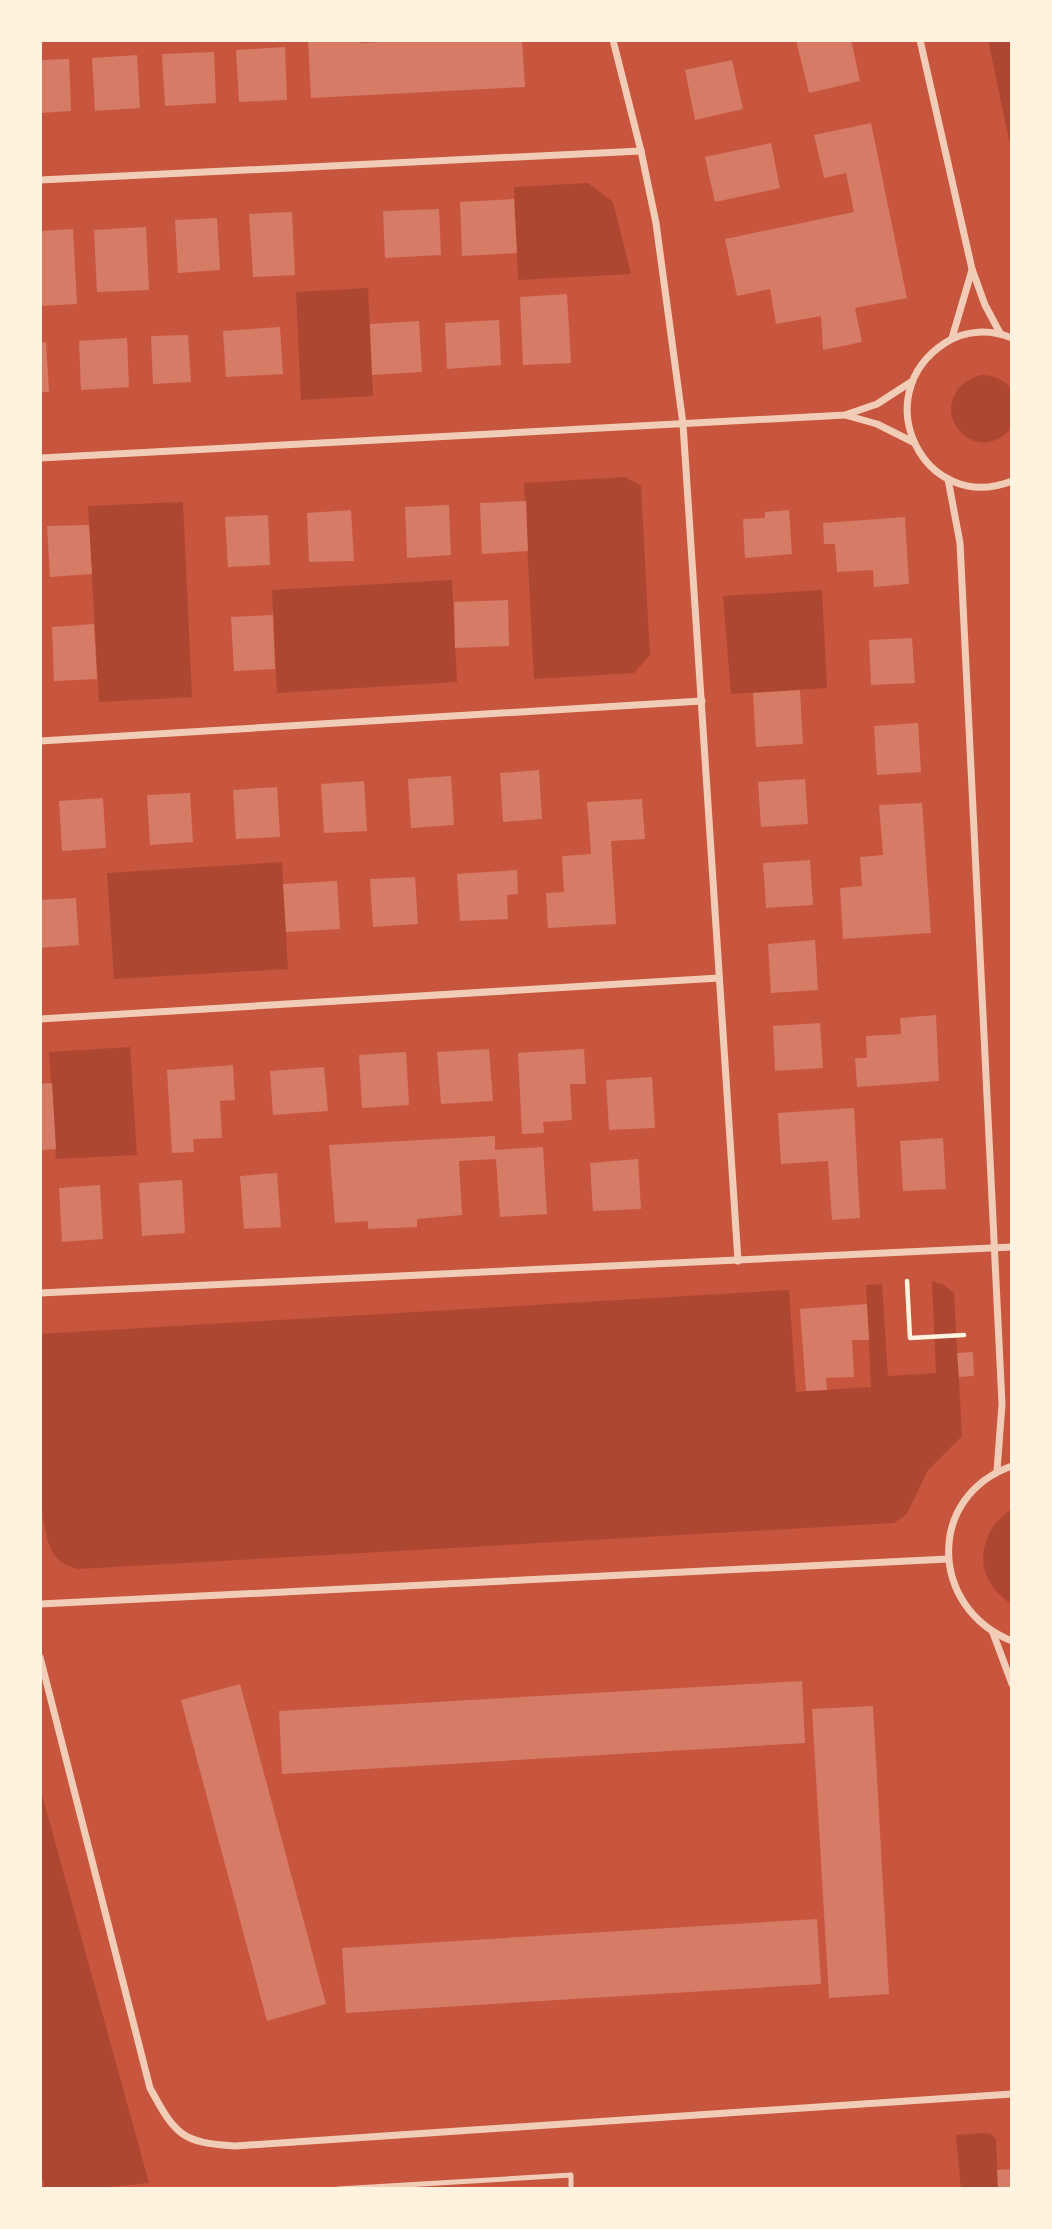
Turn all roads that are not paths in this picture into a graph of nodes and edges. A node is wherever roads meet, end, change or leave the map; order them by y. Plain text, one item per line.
1 (613, 40) edge
2 (920, 40) edge
3 (641, 151) junction
4 (40, 180) edge
5 (972, 269) junction
6 (1000, 333) junction
7 (952, 338) junction
8 (1012, 338) edge
9 (911, 382) junction
10 (845, 415) junction
11 (683, 424) junction
12 (913, 442) junction
13 (40, 458) edge
14 (948, 479) junction
15 (1012, 481) edge
16 (702, 701) junction
17 (40, 741) edge
18 (719, 978) junction
19 (40, 1019) edge
20 (1012, 1247) edge
21 (995, 1248) junction
22 (738, 1261) junction
23 (40, 1293) edge
24 (1012, 1466) edge
25 (998, 1471) junction
26 (948, 1559) junction
27 (40, 1604) edge
28 (993, 1633) junction
29 (1012, 1641) edge
30 (40, 1657) edge
31 (1012, 1684) edge
32 (1012, 2094) edge
33 (338, 2189) edge
34 (571, 2189) edge

1 - 3 street
2 - 5 street
3 - 4 street
3 - 11 street
5 - 6 street
5 - 7 street
6 - 7 street
6 - 8 street
7 - 9 street
9 - 10 street
9 - 12 street
10 - 11 street
10 - 12 street
11 - 13 street
11 - 16 street
12 - 14 street
14 - 15 street
14 - 21 street
16 - 17 street
16 - 18 street
18 - 19 street
18 - 22 street
20 - 21 street
21 - 22 street
21 - 25 street
22 - 23 street
24 - 25 street
25 - 26 street
26 - 27 street
26 - 28 street
28 - 29 street
28 - 31 street
30 - 32 street
33 - 34 lane

